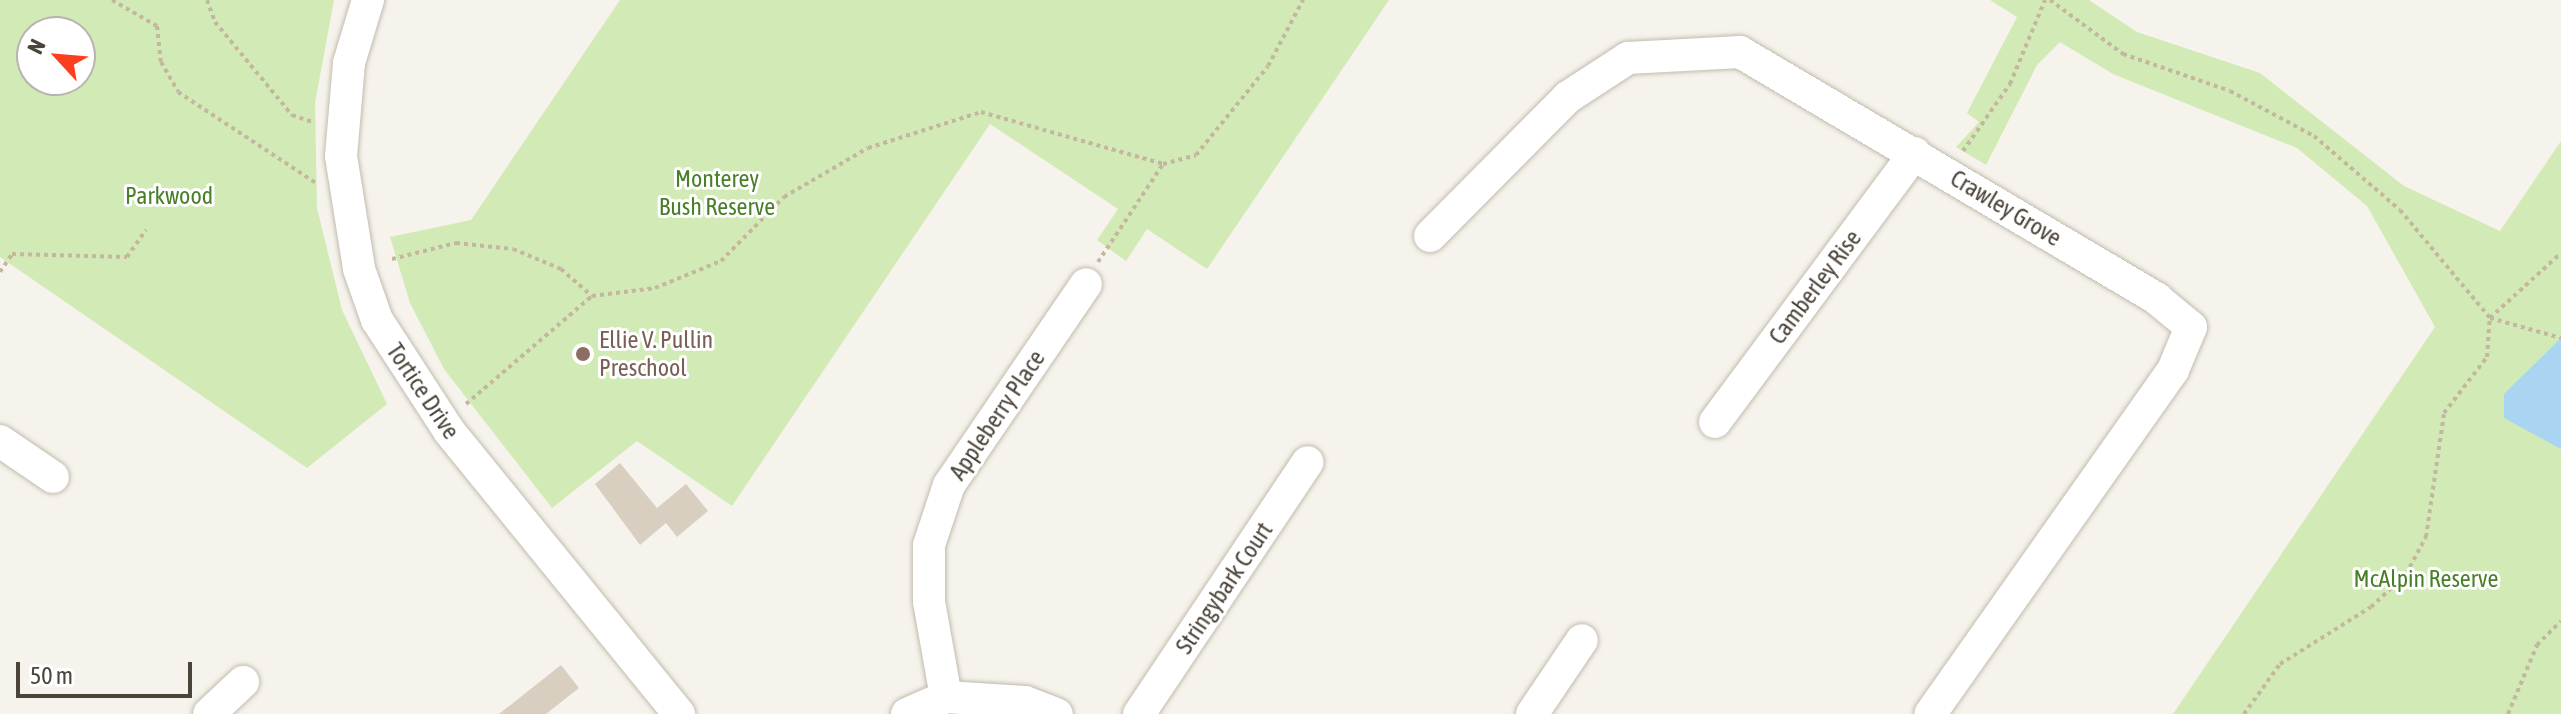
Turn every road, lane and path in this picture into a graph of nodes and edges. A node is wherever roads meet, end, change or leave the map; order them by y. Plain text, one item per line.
1 (112, 0) edge
2 (207, 0) edge
3 (368, 0) edge
4 (1303, 0) edge
5 (2045, 2) edge
6 (315, 123) dead end
7 (1915, 153) junction
8 (1163, 164) junction
9 (1948, 173) junction
10 (316, 183) dead end
11 (146, 230) dead end
12 (1430, 236) dead end
13 (2561, 253) edge
14 (392, 259) dead end
15 (0, 272) edge
16 (1086, 284) joint
17 (592, 296) junction
18 (2490, 318) junction
19 (2561, 338) edge
20 (466, 404) dead end
21 (1715, 422) dead end
22 (0, 441) edge
23 (1308, 462) dead end
24 (53, 477) dead end
25 (2561, 621) edge
26 (1582, 640) dead end
27 (243, 682) dead end
28 (946, 697) junction
29 (209, 714) edge
30 (679, 714) edge
31 (907, 714) edge
32 (1057, 714) edge
33 (1139, 714) edge
34 (1532, 714) edge
35 (1930, 714) edge
36 (2244, 714) edge
37 (2508, 714) edge

1 - 10 path
2 - 6 path
3 - 30 street, Tortice Drive
4 - 8 path
5 - 9 path
5 - 18 path
7 - 9 street, Crawley Grove
7 - 12 street, Crawley Grove
7 - 21 street, Camberley Rise
8 - 16 path
8 - 17 path
9 - 35 street, Crawley Grove
11 - 15 path
13 - 18 path
14 - 17 path
16 - 28 street, Appleberry Place
17 - 20 path
18 - 19 path
18 - 36 path
22 - 24 street
23 - 33 street, Stringybark Court
25 - 37 path
26 - 34 street
27 - 29 street
28 - 31 street
28 - 32 street

